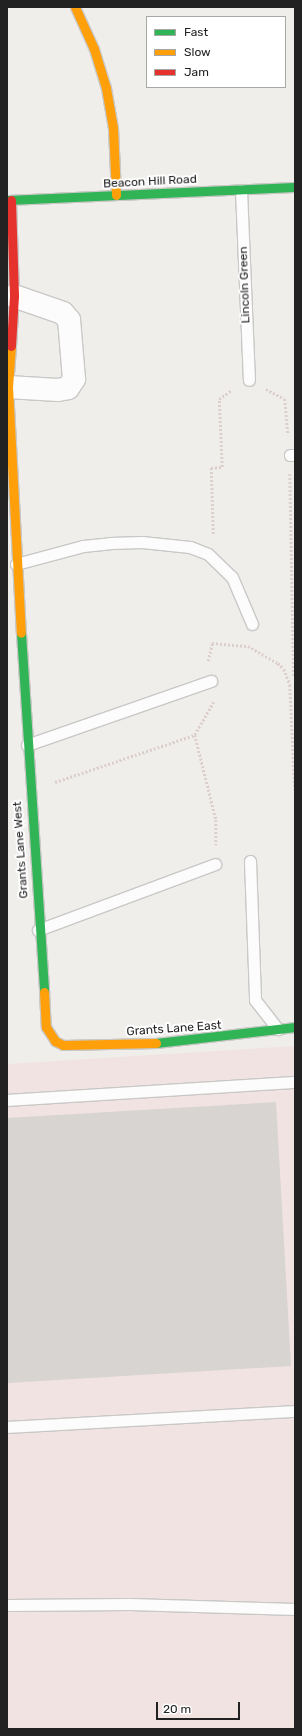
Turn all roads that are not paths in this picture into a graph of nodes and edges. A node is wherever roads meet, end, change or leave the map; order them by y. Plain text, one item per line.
1 (76, 7) edge
2 (295, 187) edge
3 (241, 190) junction
4 (116, 195) junction
5 (9, 200) edge
6 (14, 296) junction
7 (249, 380) road end
8 (8, 387) junction
9 (16, 564) junction
10 (252, 624) dead end
11 (211, 682) road end
12 (27, 745) junction
13 (250, 862) dead end
14 (215, 864) road end
15 (38, 930) junction
16 (295, 1027) edge
17 (278, 1029) junction
18 (54, 1041) joint
19 (295, 1082) edge
20 (7, 1100) edge
21 (295, 1411) edge
22 (7, 1427) edge
23 (7, 1605) edge
24 (295, 1609) edge

1 - 4 street
2 - 3 street, Beacon Hill Road
3 - 4 street, Beacon Hill Road
3 - 7 lane, Lincoln Green
4 - 5 street, Beacon Hill Road
5 - 6 street, Grants Lane West
6 - 8 street, Grants Lane West
6 - 8 street
8 - 9 street, Grants Lane West
9 - 10 lane
9 - 12 street, Grants Lane West
11 - 12 lane
12 - 15 street, Grants Lane West
13 - 17 lane
14 - 15 lane
15 - 18 street, Grants Lane West
16 - 17 street, Grants Lane East
17 - 18 street, Grants Lane East
19 - 20 lane
21 - 22 lane
23 - 24 lane

